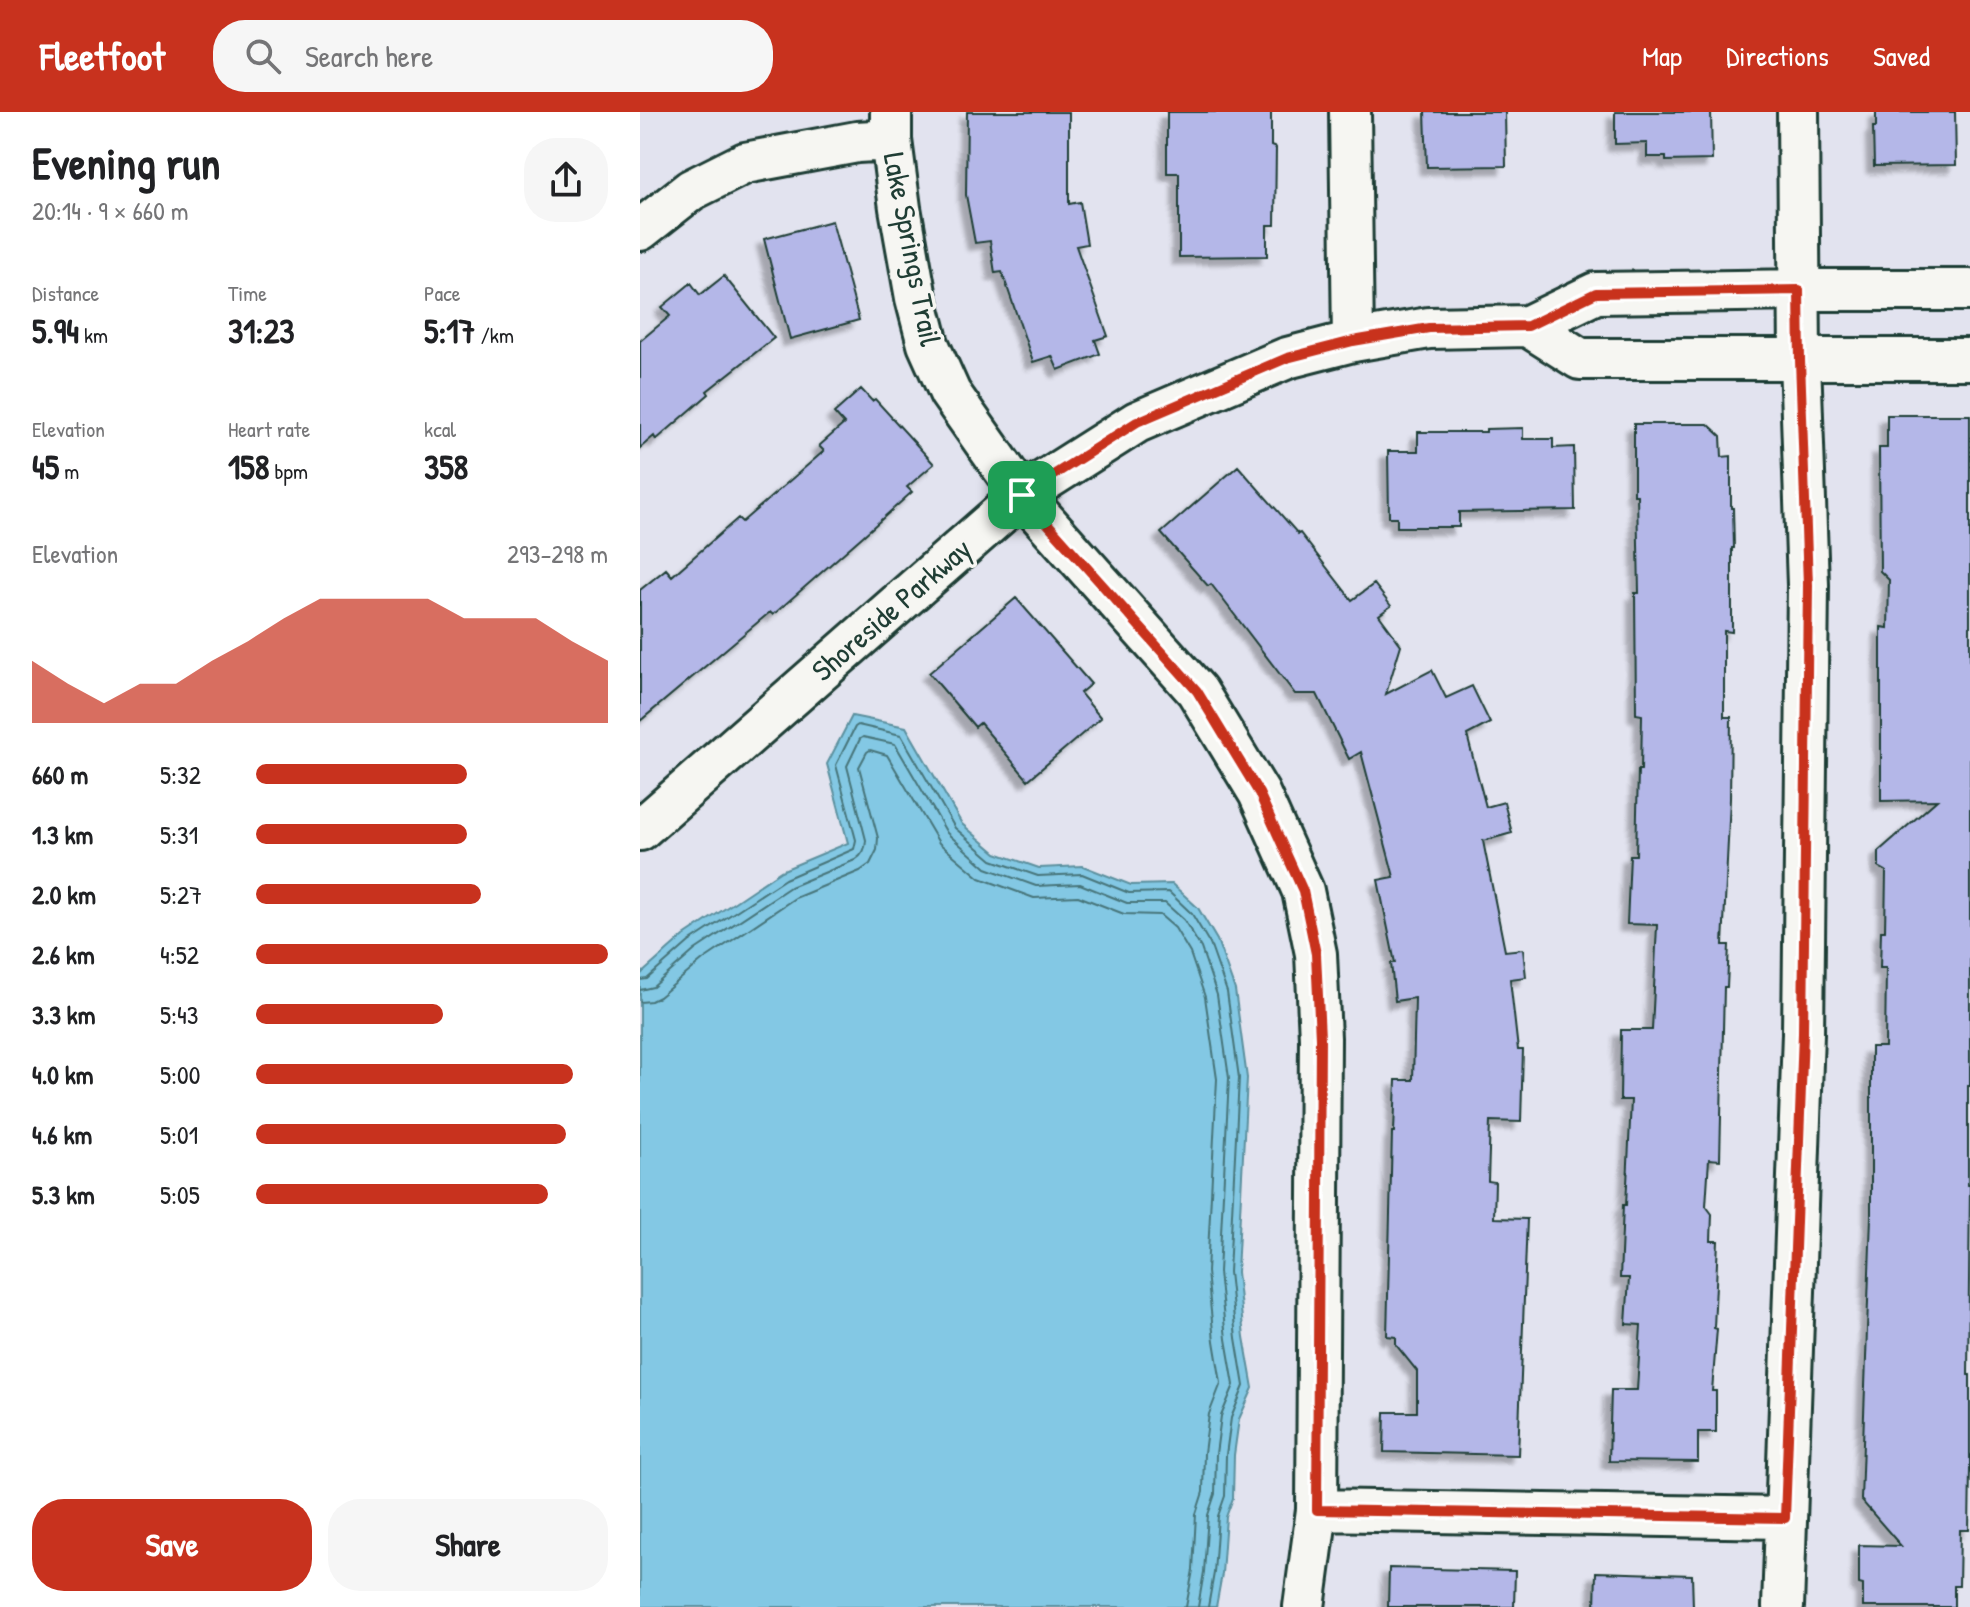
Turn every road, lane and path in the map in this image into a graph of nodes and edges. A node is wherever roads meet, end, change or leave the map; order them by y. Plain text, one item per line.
1 (1350, 112) edge
2 (1798, 112) edge
3 (891, 126) edge
4 (640, 230) edge
5 (1799, 290) junction
6 (1970, 290) edge
7 (1528, 326) junction
8 (1353, 341) junction
9 (1970, 359) edge
10 (1800, 360) junction
11 (1022, 495) junction
12 (640, 830) edge
13 (1317, 1510) junction
14 (1785, 1518) junction
15 (1304, 1607) edge
16 (1783, 1607) edge

1 - 8 street
2 - 5 street
3 - 4 street
3 - 11 street, Lake Springs Trail
5 - 6 street, Shoreside Parkway
5 - 7 street, Shoreside Parkway
5 - 10 street
7 - 8 street, Shoreside Parkway
7 - 10 street
8 - 11 street, Shoreside Parkway
9 - 10 street
10 - 14 street
11 - 12 street, Shoreside Parkway
11 - 13 street, Lake Springs Trail
13 - 14 street
13 - 15 street, Lake Springs Trail
14 - 16 street

